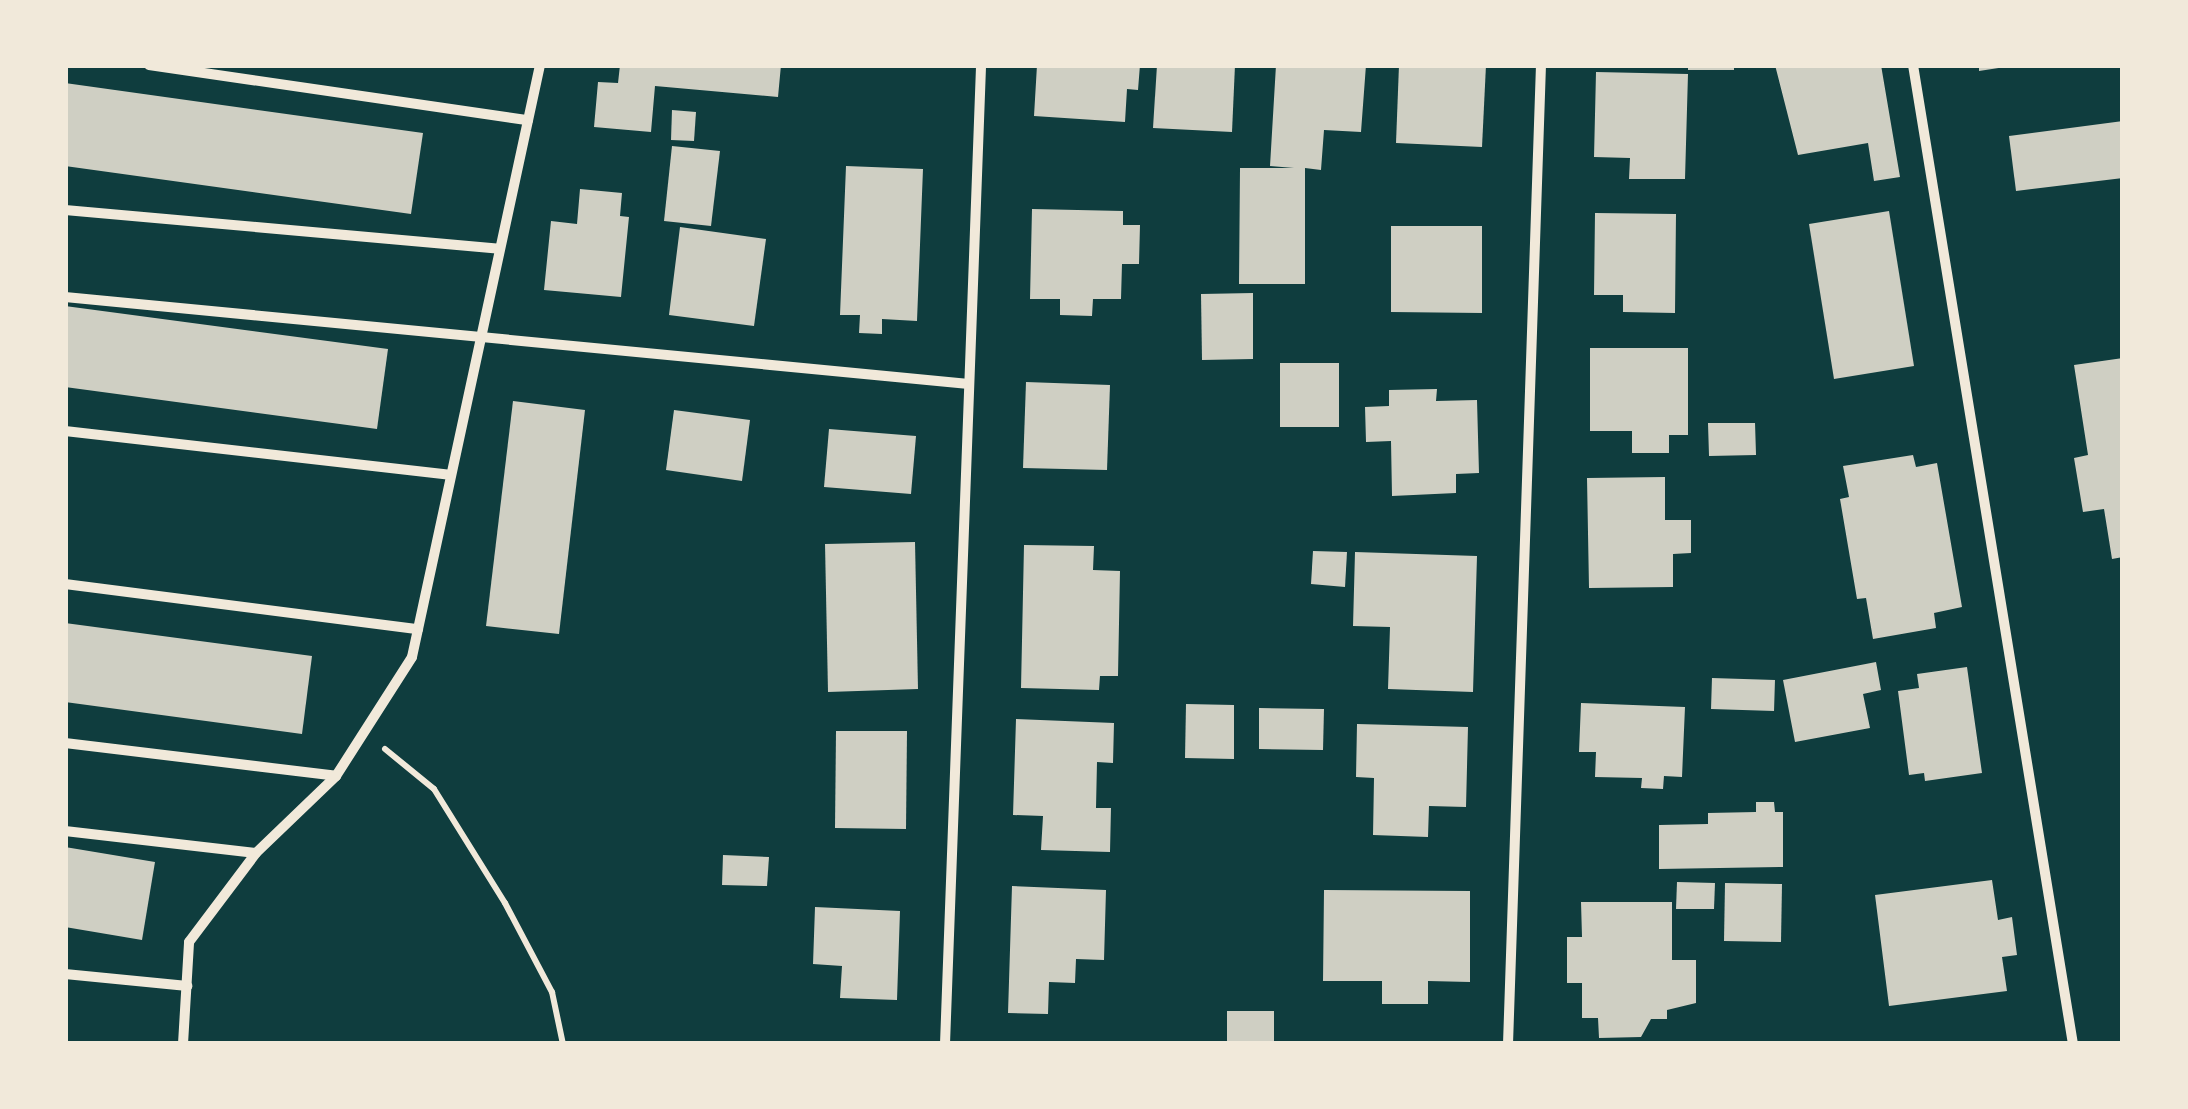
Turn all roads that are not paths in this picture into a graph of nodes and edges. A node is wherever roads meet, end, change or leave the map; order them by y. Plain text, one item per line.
1 (149, 65) edge
2 (540, 65) edge
3 (981, 65) edge
4 (1542, 65) edge
5 (1913, 65) edge
6 (528, 120) junction
7 (65, 210) edge
8 (499, 249) junction
9 (65, 296) edge
10 (480, 337) junction
11 (969, 384) junction
12 (65, 430) edge
13 (448, 475) junction
14 (65, 584) edge
15 (418, 630) junction
16 (65, 743) edge
17 (336, 776) junction
18 (65, 831) edge
19 (256, 853) junction
20 (65, 974) edge
21 (186, 986) junction
22 (183, 1044) edge
23 (944, 1044) edge
24 (1508, 1044) edge
25 (2072, 1044) edge

1 - 6 street
2 - 6 street
3 - 11 street
4 - 24 street
5 - 25 street
6 - 8 street
7 - 8 street
8 - 10 street
9 - 10 street
10 - 11 street
10 - 13 street
11 - 23 street
12 - 13 street
13 - 15 street
14 - 15 street
15 - 17 street
16 - 17 street
17 - 19 street
18 - 19 street
19 - 21 street
20 - 21 street
21 - 22 street

